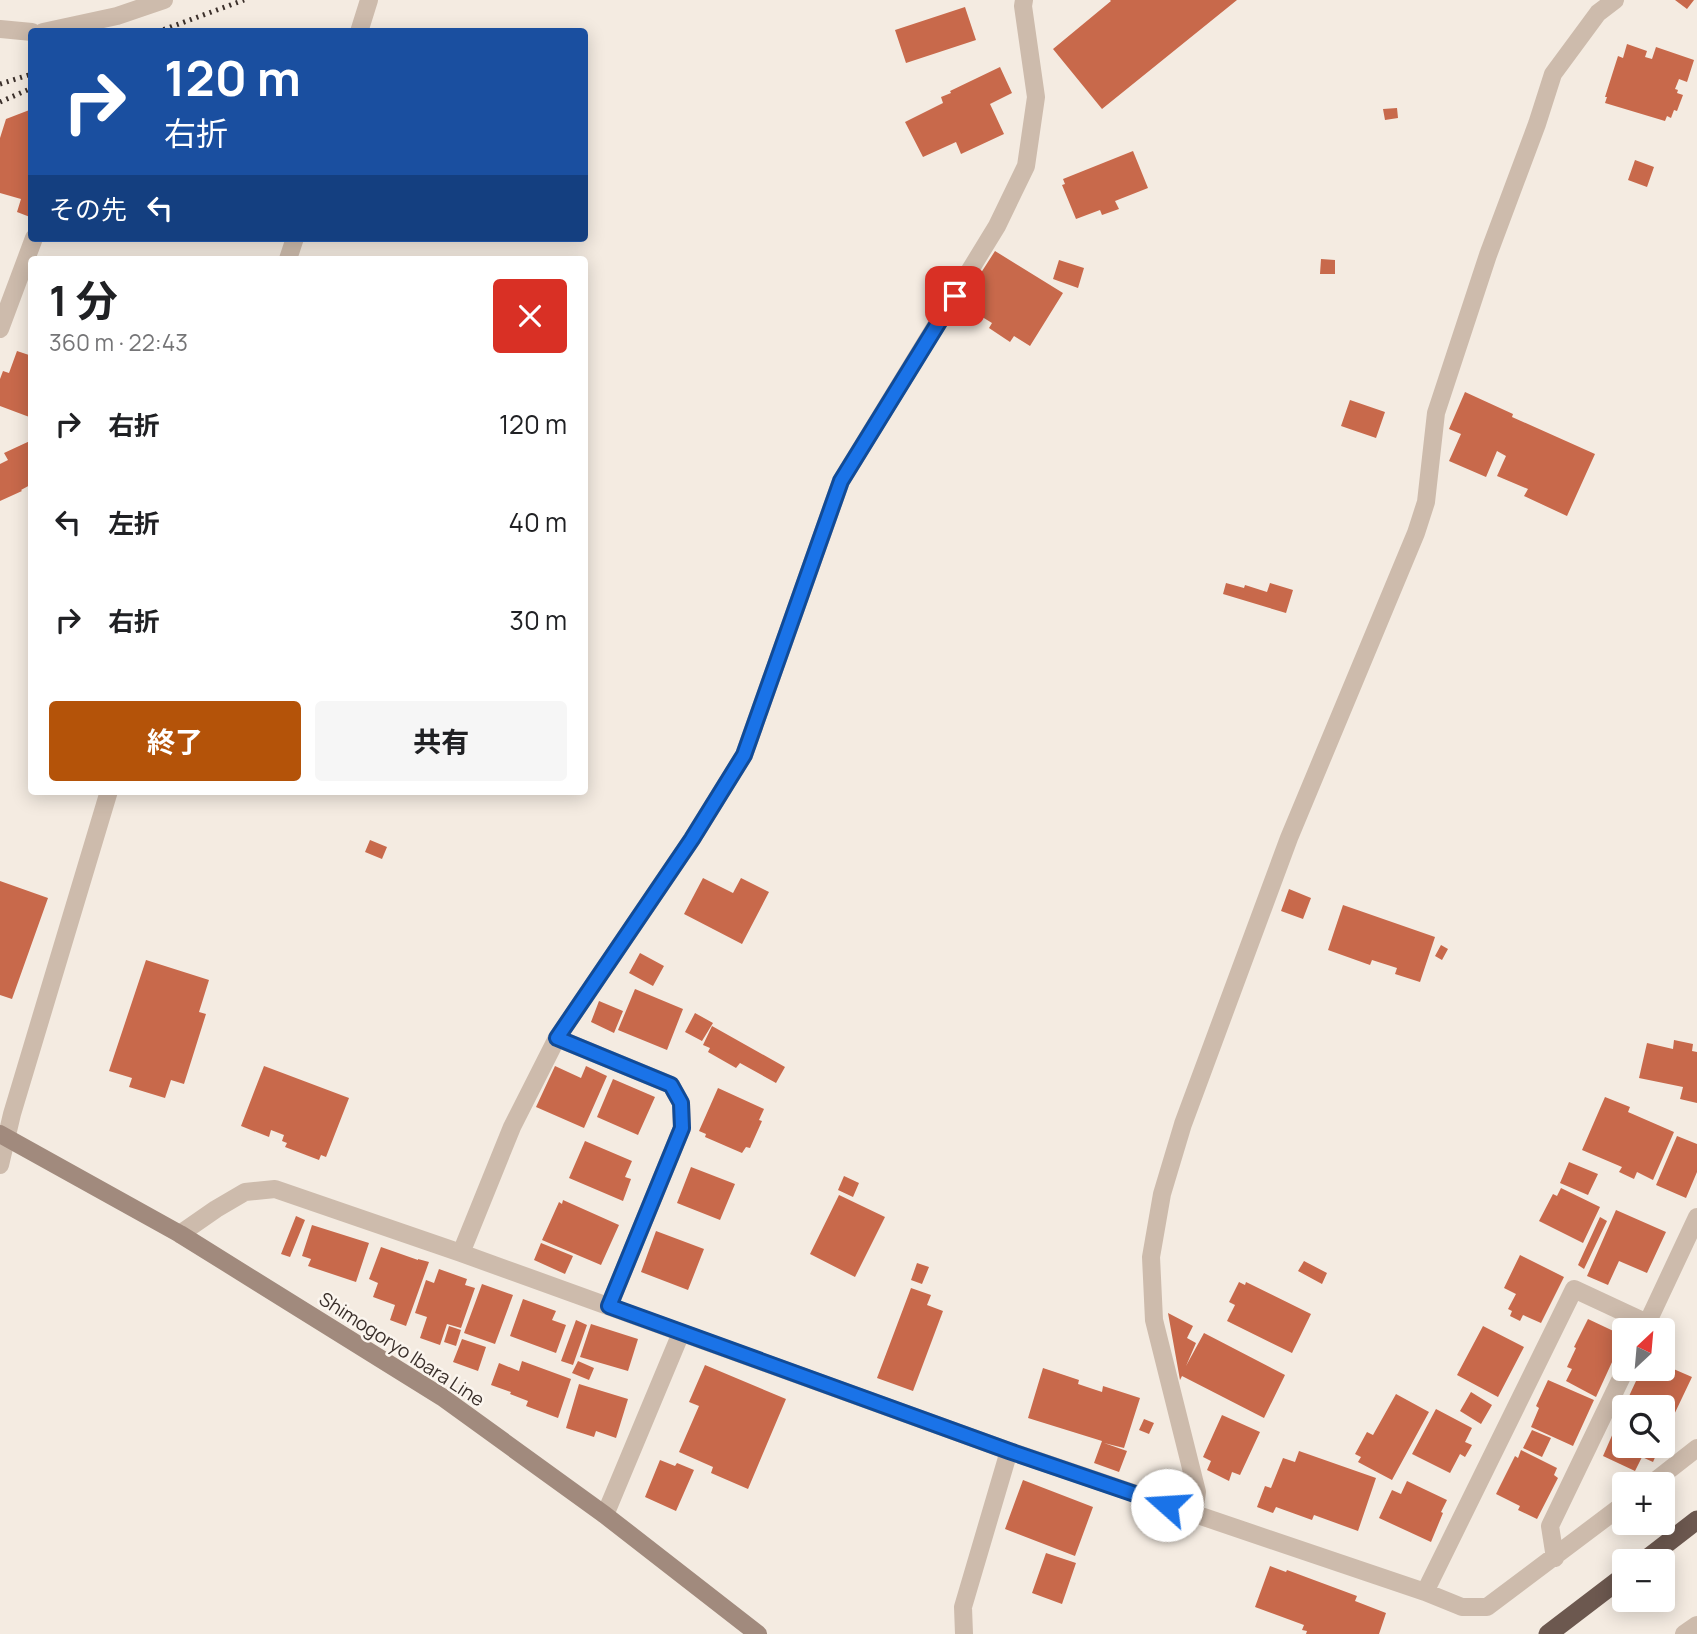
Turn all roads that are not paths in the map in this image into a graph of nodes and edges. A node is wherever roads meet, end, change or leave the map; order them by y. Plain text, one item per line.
1 (164, 0) edge
2 (369, 0) edge
3 (1024, 0) edge
4 (1615, 0) edge
5 (117, 16) edge
6 (62, 28) edge
7 (360, 28) edge
8 (0, 29) edge
9 (28, 32) edge
10 (33, 242) edge
11 (0, 329) edge
12 (108, 795) edge
13 (557, 1038) junction
14 (4, 1136) edge
15 (0, 1165) edge
16 (1697, 1217) edge
17 (180, 1234) junction
18 (461, 1253) junction
19 (609, 1306) junction
20 (1629, 1318) edge
21 (1650, 1318) edge
22 (681, 1333) junction
23 (1620, 1381) edge
24 (1697, 1448) edge
25 (1009, 1451) junction
26 (1666, 1472) edge
27 (1612, 1513) edge
28 (1194, 1514) junction
29 (605, 1515) junction
30 (1697, 1520) edge
31 (1660, 1549) edge
32 (1555, 1558) junction
33 (1612, 1585) edge
34 (1425, 1592) junction
35 (1697, 1625) edge
36 (758, 1634) edge
37 (964, 1634) edge
38 (1548, 1634) edge
39 (1684, 1634) edge

1 - 5 street
2 - 7 street
3 - 13 street
4 - 28 street
5 - 6 street
8 - 9 street
10 - 11 street
12 - 14 street
13 - 18 street
13 - 19 street
14 - 15 street
14 - 17 main road, Shimogoryo Ibara Line
16 - 21 street
17 - 18 street
17 - 29 main road, Shimogoryo Ibara Line
18 - 19 street
19 - 22 street
20 - 34 street
22 - 25 street
22 - 29 street
23 - 32 street
24 - 26 street
25 - 28 street
25 - 37 street
27 - 32 street
28 - 34 street
29 - 36 main road, Shimogoryo Ibara Line
30 - 31 highway
32 - 34 street
33 - 38 highway
35 - 39 street

